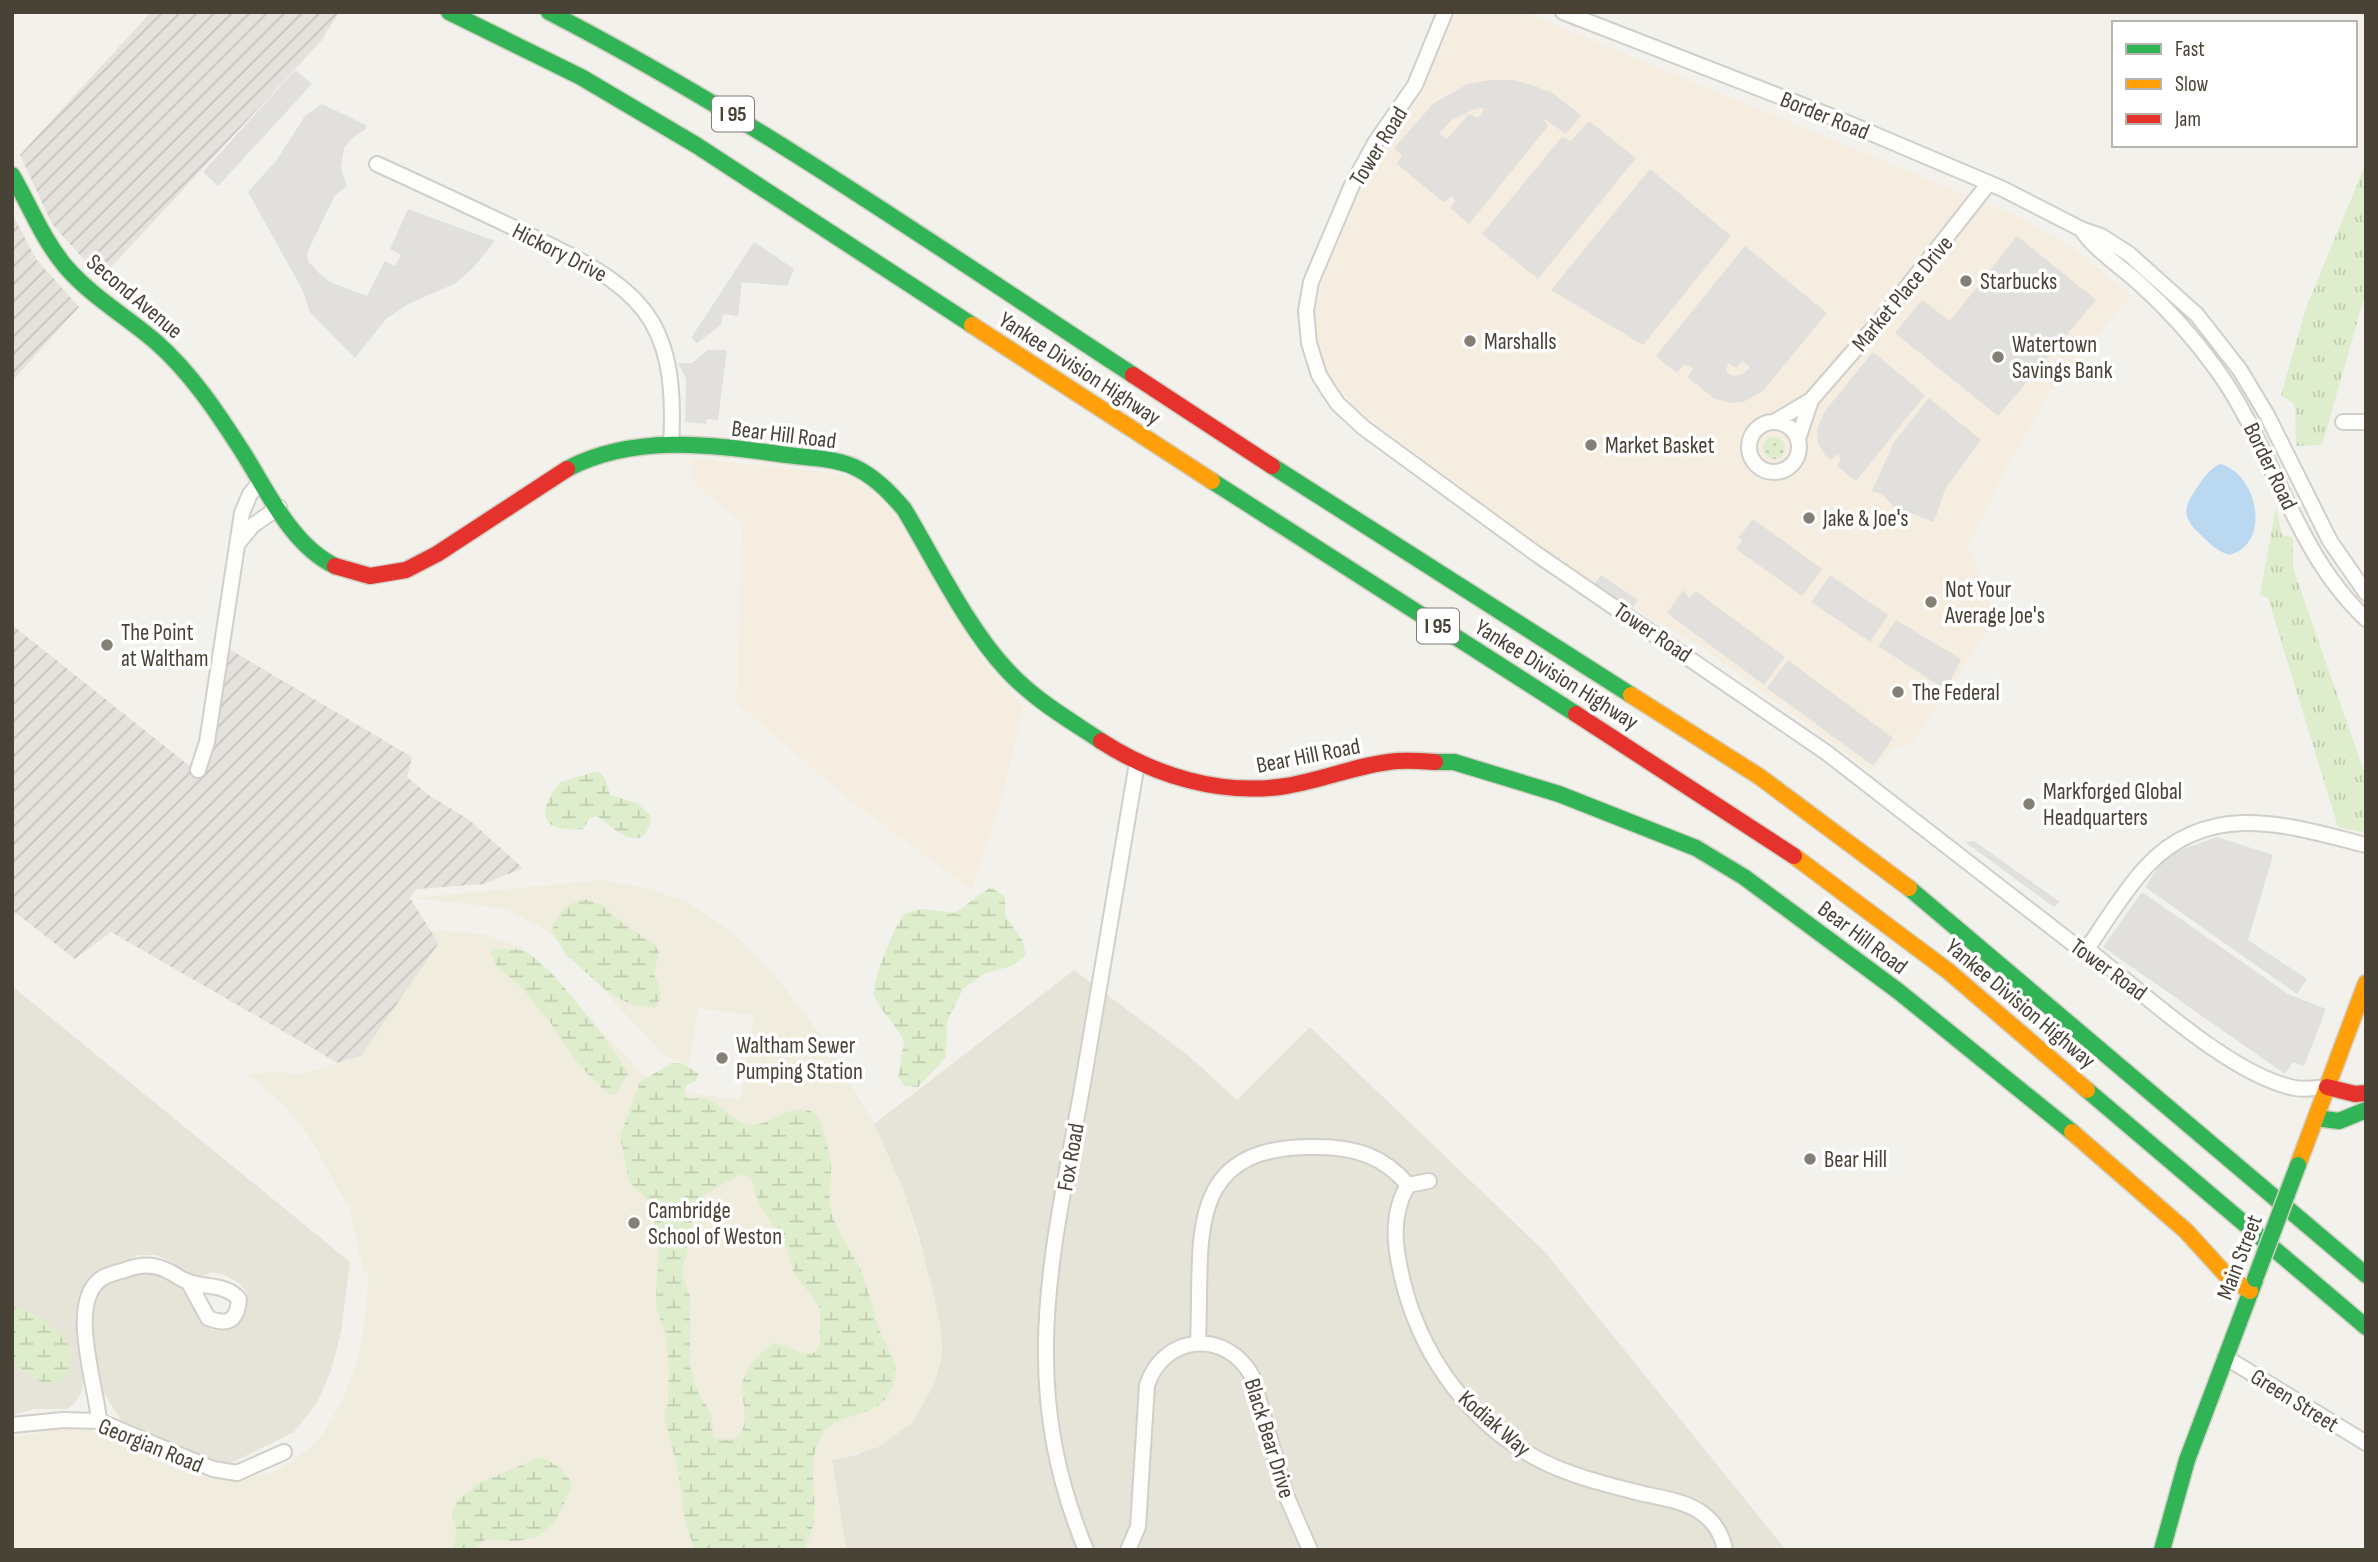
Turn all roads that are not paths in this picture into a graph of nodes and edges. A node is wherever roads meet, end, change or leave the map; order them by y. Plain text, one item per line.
1 (449, 12) edge
2 (549, 12) edge
3 (1445, 12) edge
4 (1563, 12) edge
5 (377, 164) dead end
6 (12, 175) edge
7 (1989, 183) junction
8 (2081, 229) junction
9 (1811, 400) junction
10 (1774, 422) junction
11 (2343, 422) dead end
12 (2366, 422) edge
13 (1798, 439) junction
14 (671, 445) junction
15 (261, 481) junction
16 (279, 507) junction
17 (236, 550) junction
18 (2366, 593) edge
19 (2366, 619) edge
20 (1137, 763) junction
21 (198, 770) dead end
22 (2366, 845) edge
23 (2087, 948) junction
24 (2366, 984) edge
25 (2327, 1087) junction
26 (2366, 1093) edge
27 (2366, 1110) edge
28 (2316, 1118) junction
29 (1429, 1181) dead end
30 (1408, 1185) junction
31 (2366, 1275) edge
32 (189, 1283) dead end
33 (2253, 1285) junction
34 (2366, 1326) edge
35 (1198, 1342) junction
36 (2225, 1357) junction
37 (99, 1420) junction
38 (12, 1425) edge
39 (2366, 1443) edge
40 (284, 1452) dead end
41 (1086, 1550) edge
42 (1128, 1550) edge
43 (1310, 1550) edge
44 (1725, 1550) edge
45 (2162, 1550) edge

1 - 34 main road, Yankee Division Highway / I 95
2 - 31 main road, Yankee Division Highway / I 95
3 - 23 street, Tower Road
4 - 7 street, Border Road
5 - 14 street, Hickory Drive
6 - 15 main road, Second Avenue
7 - 8 street, Border Road
7 - 9 street, Market Place Drive
8 - 18 street, Border Road
8 - 19 street, Border Road
9 - 10 street, Market Place Drive
9 - 13 street, Market Place Drive
10 - 13 street
10 - 13 street
11 - 12 street
14 - 16 main road, Bear Hill Road
14 - 20 main road, Bear Hill Road
15 - 16 main road, Second Avenue
15 - 17 street
16 - 17 street
17 - 21 street
20 - 33 main road, Bear Hill Road
20 - 41 street, Fox Road
22 - 23 street
23 - 25 street, Tower Road
24 - 25 main road, Main Street
25 - 26 main road
25 - 28 main road, Main Street
27 - 28 main road
28 - 33 main road, Main Street, bridge
29 - 30 street
30 - 35 street
30 - 44 street, Kodiak Way
32 - 37 street
33 - 36 main road, Main Street
35 - 42 street
35 - 43 street, Black Bear Drive
36 - 39 street, Green Street
36 - 45 main road, Main Street
37 - 38 street, Georgian Road
37 - 40 street, Georgian Road

